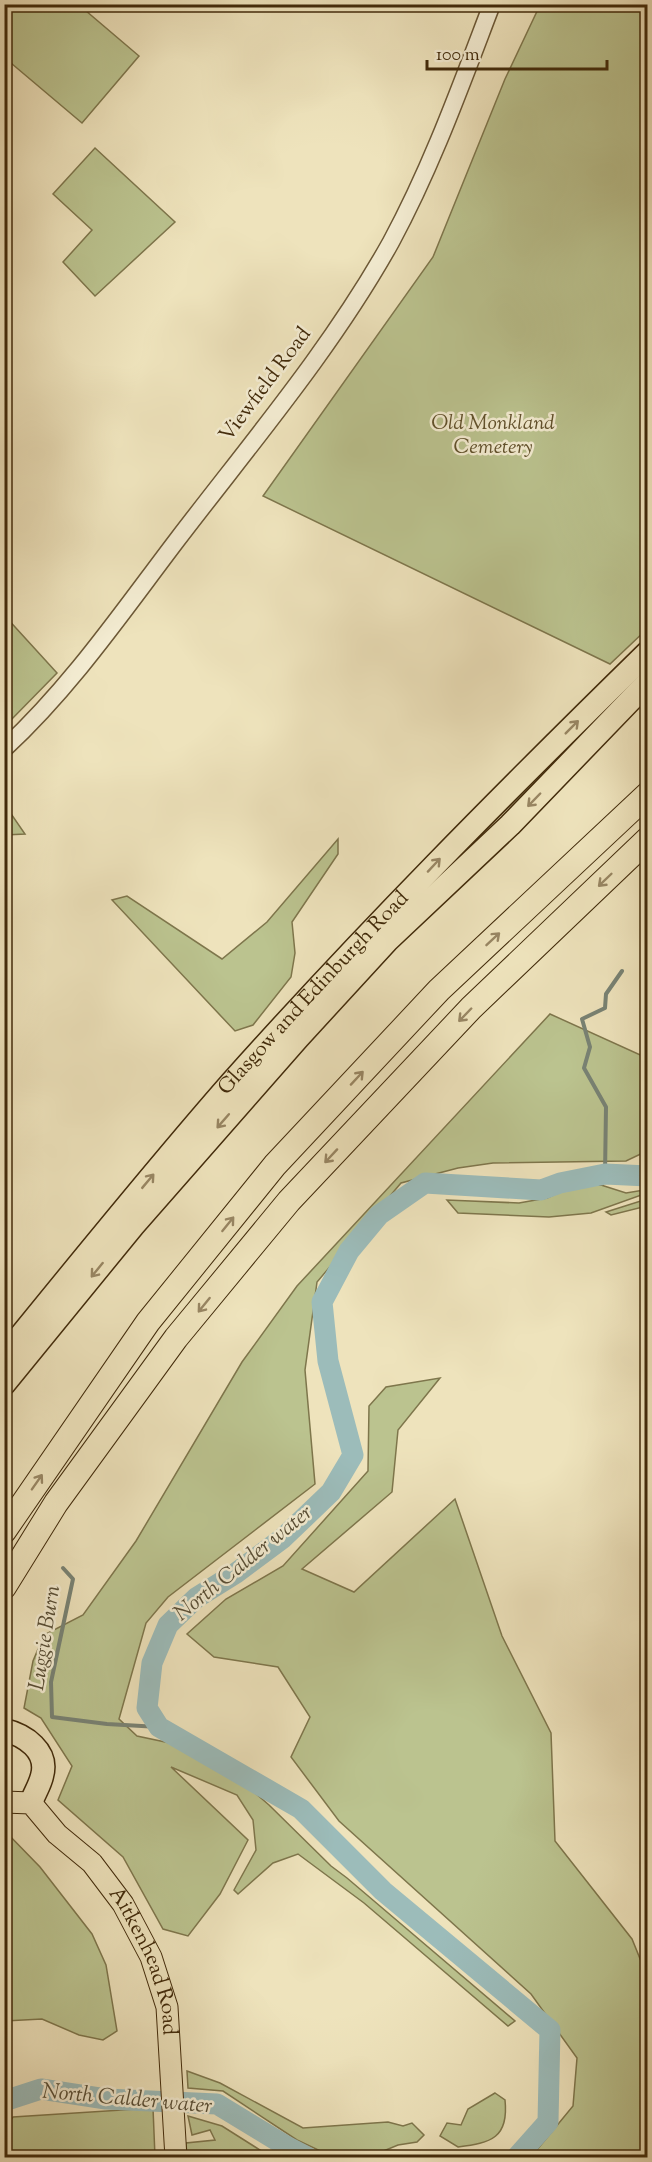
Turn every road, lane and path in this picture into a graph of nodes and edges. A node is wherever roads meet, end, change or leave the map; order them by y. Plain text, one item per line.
1 (492, 4) edge
2 (648, 652) edge
3 (648, 682) edge
4 (4, 749) edge
5 (648, 794) edge
6 (648, 839) edge
7 (123, 1210) junction
8 (4, 1348) edge
9 (4, 1356) edge
10 (4, 1384) edge
11 (4, 1530) edge
12 (4, 1587) edge
13 (4, 1730) edge
14 (4, 1802) edge
15 (31, 1803) junction
16 (176, 2157) edge

1 - 4 street, Viewfield Road
7 -> 2 highway, Glasgow and Edinburgh Road
3 -> 10 highway, Glasgow and Edinburgh Road
11 -> 5 highway
6 -> 12 highway
7 - 8 highway
7 - 9 highway, Glasgow and Edinburgh Road
13 - 15 highway
14 - 15 main road
15 - 16 main road, Aitkenhead Road

